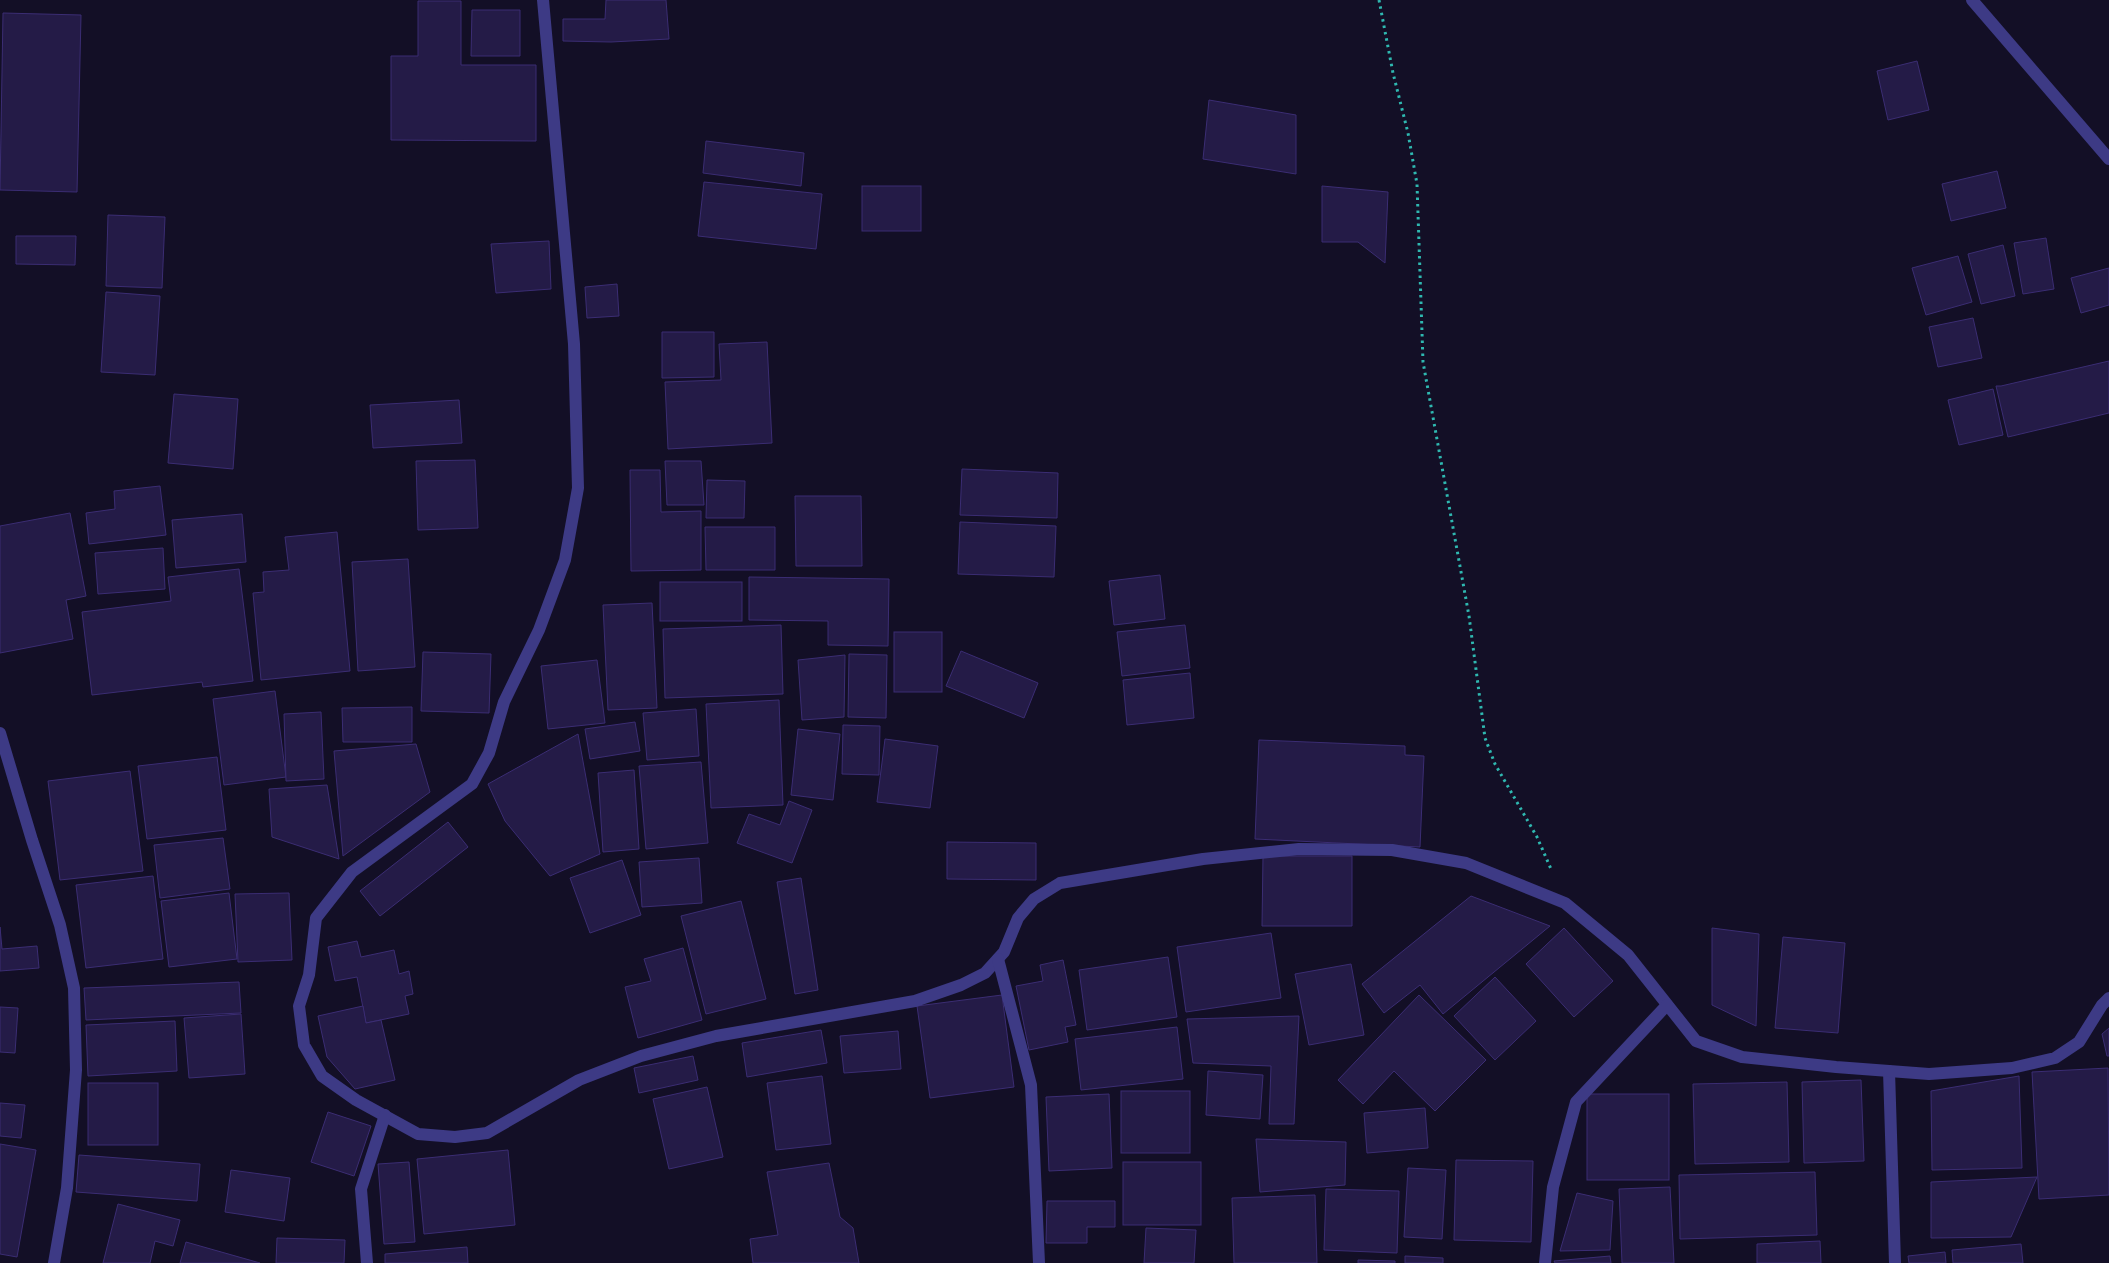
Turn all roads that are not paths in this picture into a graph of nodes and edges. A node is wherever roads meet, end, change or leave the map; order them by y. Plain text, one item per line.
1 (543, 0) edge
2 (1972, 0) edge
3 (2109, 159) edge
4 (0, 733) edge
5 (998, 959) junction
6 (2109, 998) edge
7 (1667, 1005) junction
8 (1889, 1071) junction
9 (385, 1115) junction
10 (54, 1263) edge
11 (367, 1263) edge
12 (1039, 1263) edge
13 (1545, 1263) edge
14 (1895, 1263) edge

1 - 9 street
2 - 3 street
4 - 10 street
5 - 7 street
5 - 9 street
5 - 12 street
6 - 8 street
7 - 8 street
7 - 13 street
8 - 14 street
9 - 11 street

